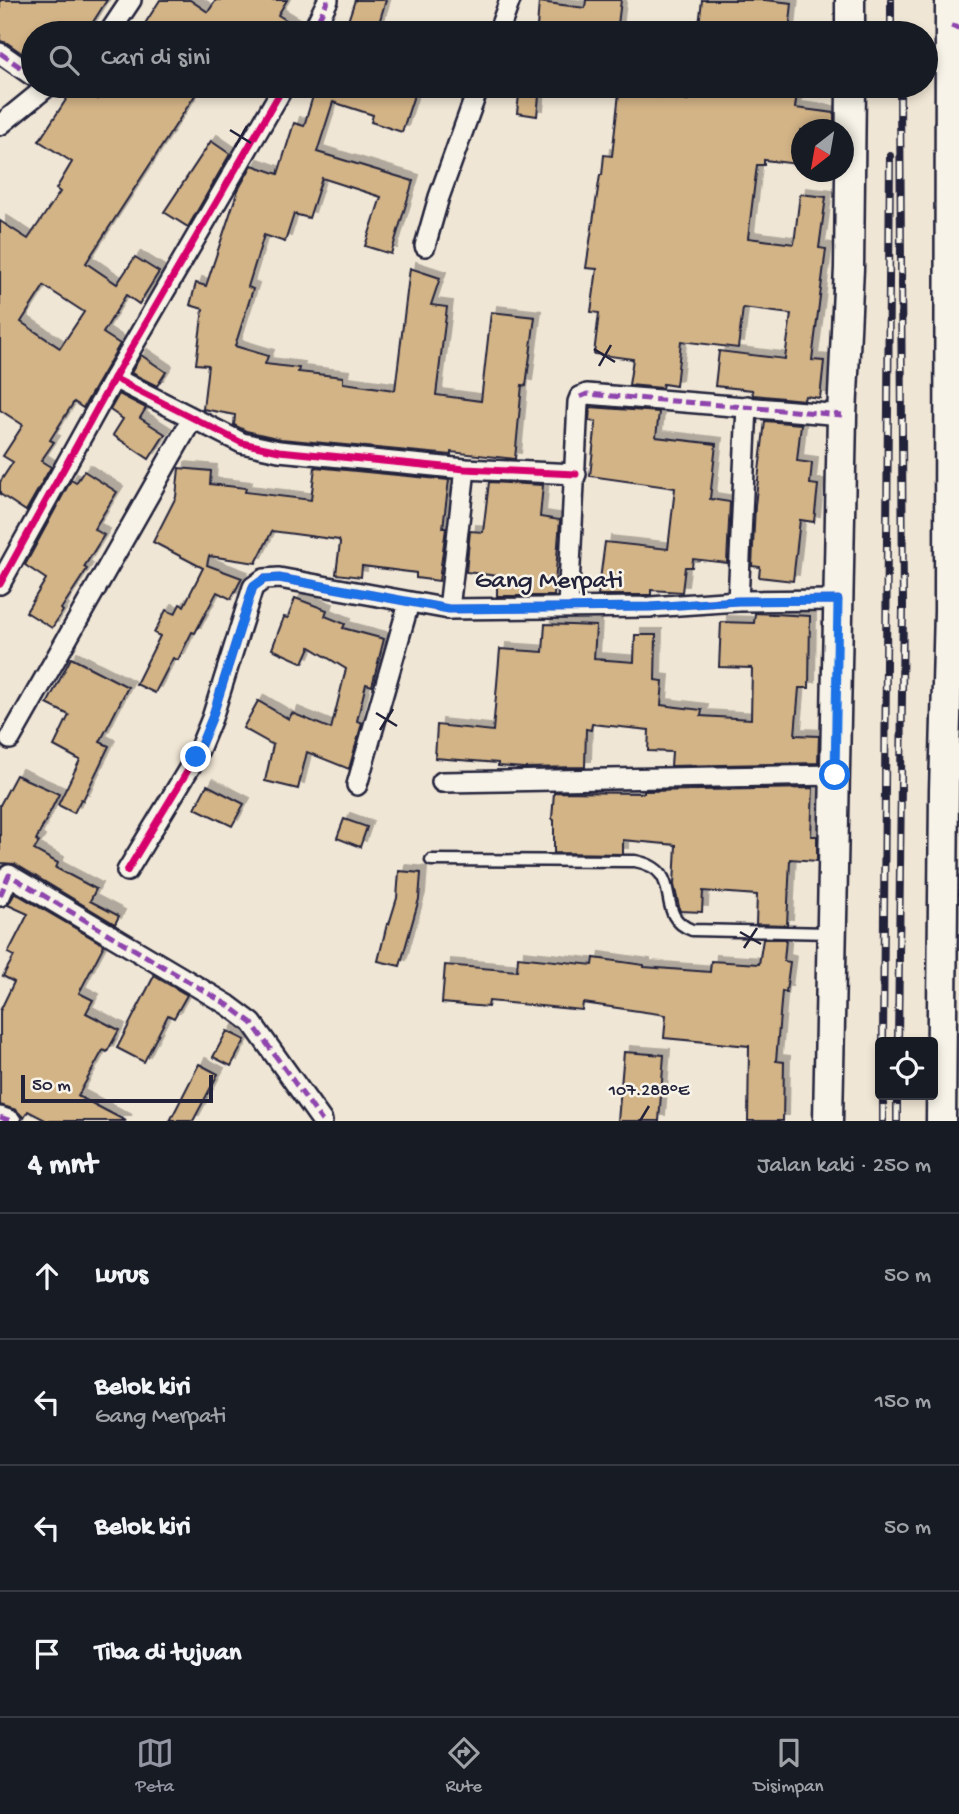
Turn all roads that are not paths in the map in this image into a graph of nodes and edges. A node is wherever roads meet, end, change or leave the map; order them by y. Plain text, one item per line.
1 (131, 0) edge
2 (328, 0) edge
3 (510, 0) edge
4 (850, 0) edge
5 (953, 18) edge
6 (117, 21) edge
7 (318, 21) edge
8 (502, 21) edge
9 (850, 21) edge
10 (0, 53) edge
11 (21, 68) edge
12 (33, 98) edge
13 (277, 98) edge
14 (475, 98) edge
15 (851, 98) edge
16 (0, 125) edge
17 (425, 246) dead end
18 (114, 379) junction
19 (747, 406) junction
20 (842, 415) junction
21 (192, 419) junction
22 (465, 469) junction
23 (576, 474) junction
24 (0, 584) edge
25 (838, 600) junction
26 (738, 601) junction
27 (409, 603) junction
28 (568, 607) junction
29 (449, 609) junction
30 (954, 611) edge
31 (10, 739) dead end
32 (835, 775) junction
33 (442, 782) dead end
34 (357, 785) dead end
35 (952, 791) edge
36 (431, 860) dead end
37 (127, 871) dead end
38 (0, 896) edge
39 (832, 933) junction
40 (0, 1117) edge
41 (11, 1121) edge
42 (322, 1121) edge
43 (828, 1121) edge
44 (941, 1121) edge

1 - 6 street
2 - 7 street
3 - 8 street
4 - 9 main road
5 - 30 main road
10 - 11 street
12 - 16 street
13 - 18 street
14 - 17 street
15 - 20 main road
18 - 21 street
18 - 24 street
19 - 20 street
19 - 23 street
19 - 26 street
20 - 25 main road
21 - 22 street
21 - 31 street
22 - 23 street
22 - 29 street
23 - 28 street
25 - 26 street, Gang Merpati
25 - 32 main road
26 - 28 street, Gang Merpati
27 - 29 street, Gang Merpati
27 - 34 street
27 - 37 street, Gang Merpati
28 - 29 street, Gang Merpati
30 - 35 main road
32 - 33 street
32 - 39 main road
35 - 44 main road
36 - 39 lane
38 - 42 street
39 - 43 main road
40 - 41 street

